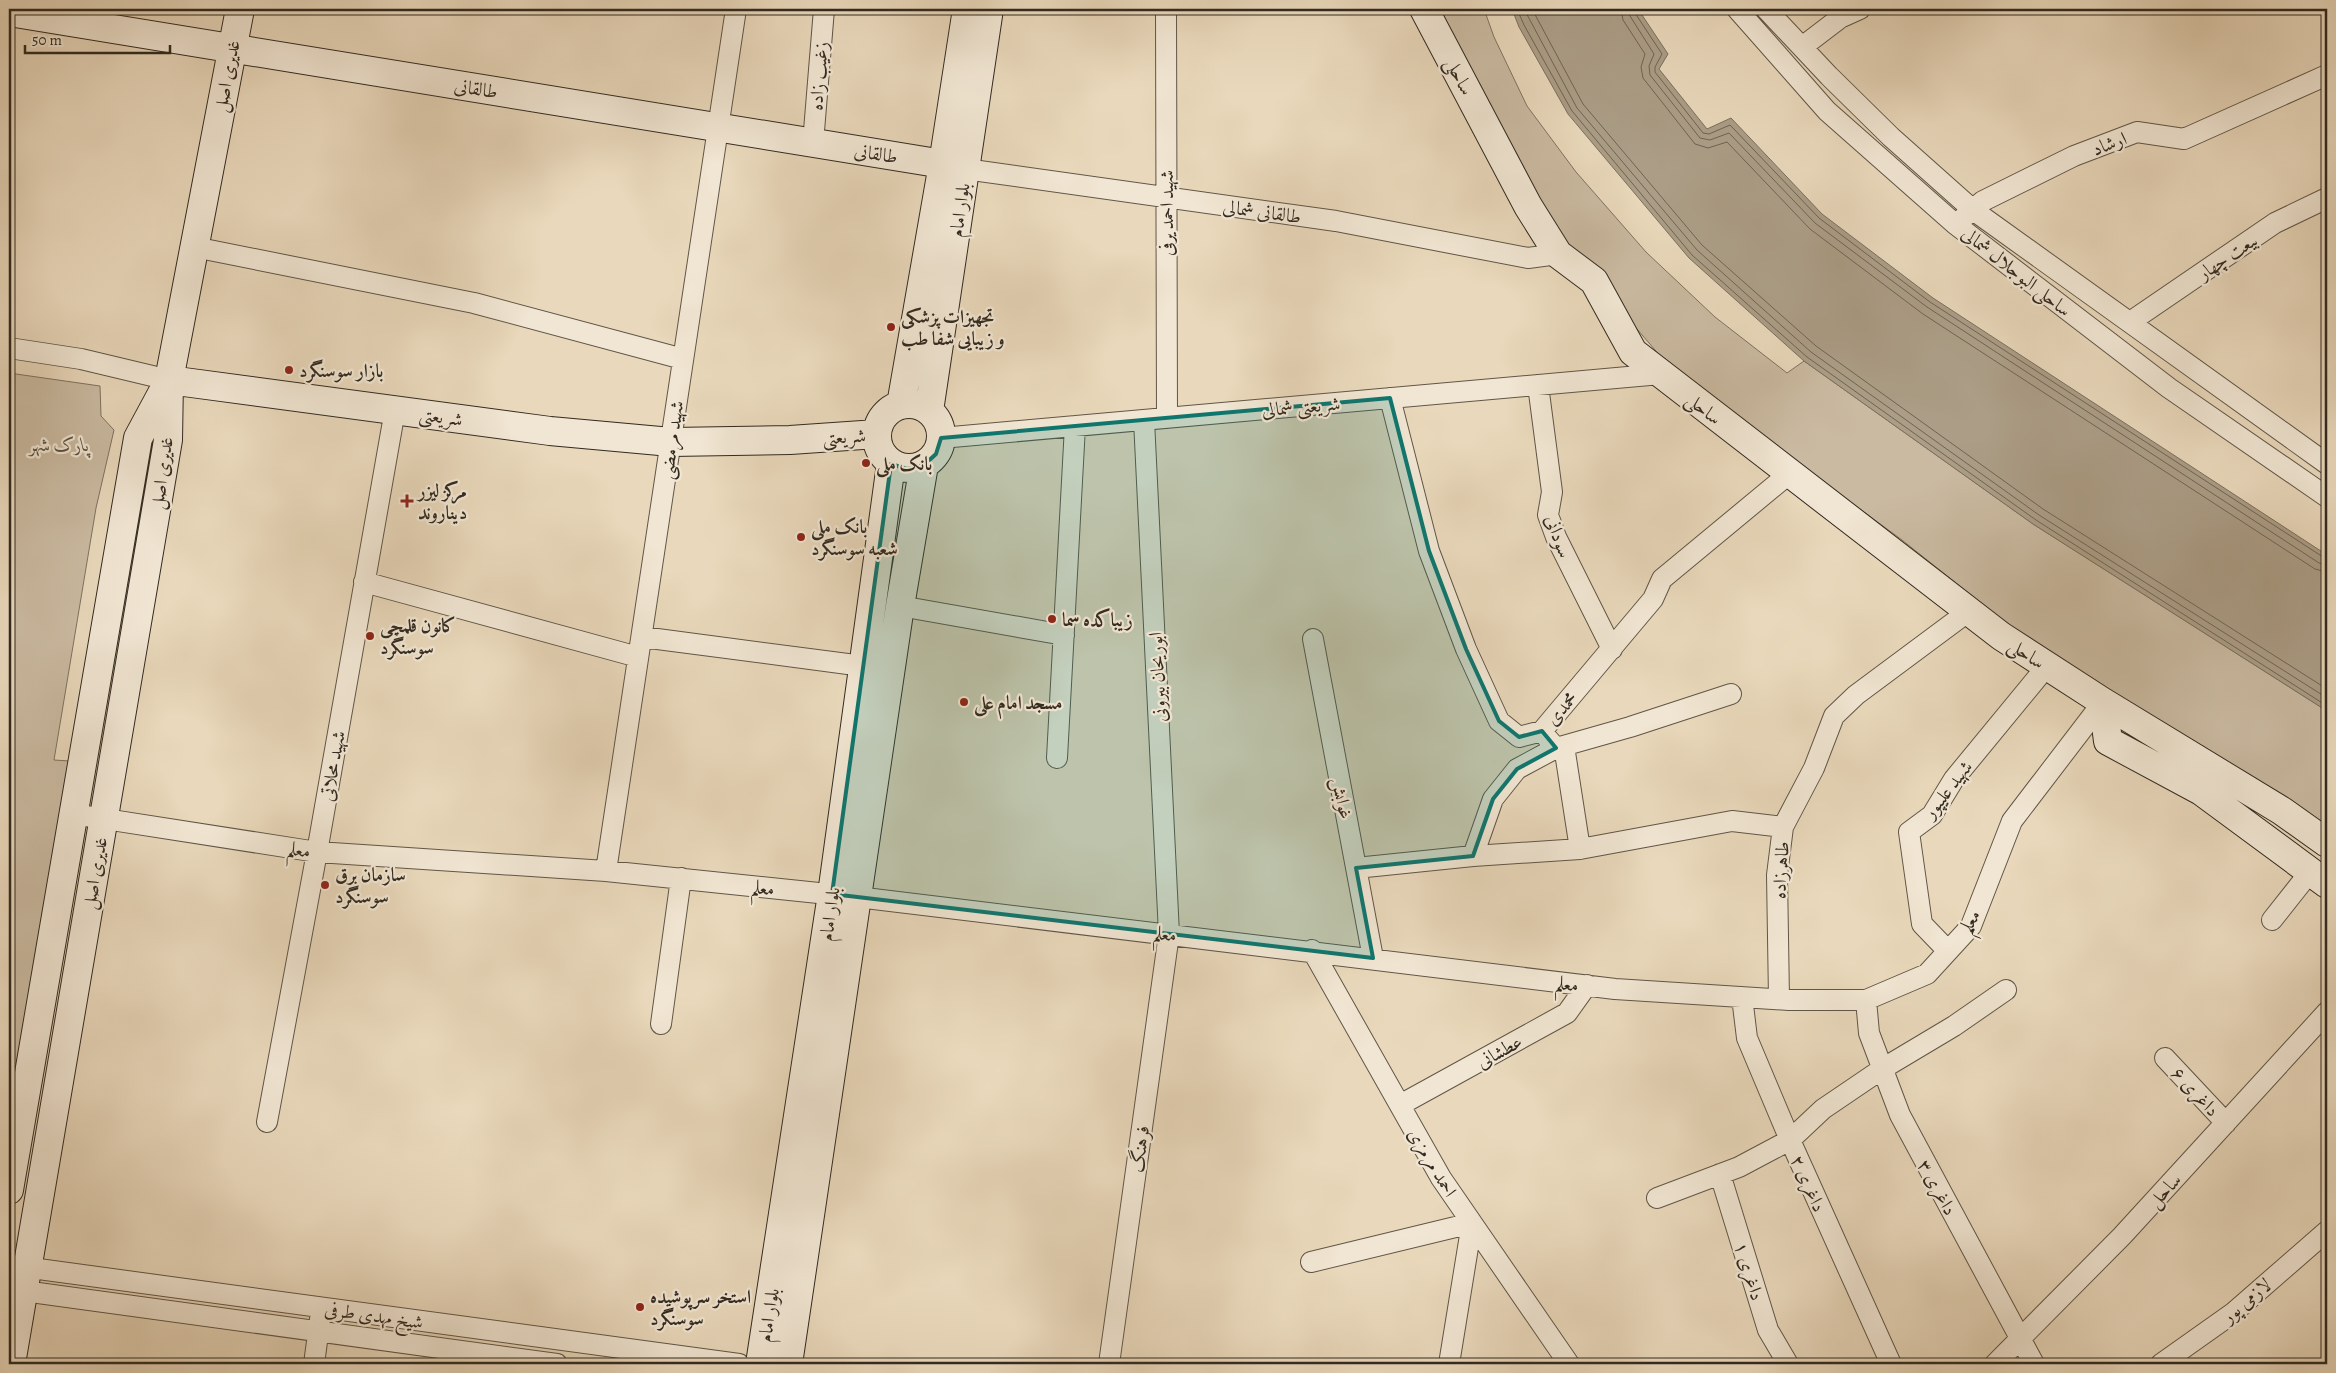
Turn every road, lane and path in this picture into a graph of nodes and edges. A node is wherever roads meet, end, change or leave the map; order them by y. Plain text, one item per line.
1 (240, 9) edge
2 (736, 9) edge
3 (824, 9) edge
4 (967, 9) edge
5 (989, 9) edge
6 (1166, 9) edge
7 (1424, 9) edge
8 (1737, 9) edge
9 (1766, 9) edge
10 (1860, 9) edge
11 (9, 12) edge
12 (1802, 47) junction
13 (231, 49) junction
14 (2327, 75) edge
15 (718, 127) junction
16 (813, 143) junction
17 (954, 167) junction
18 (1166, 198) junction
19 (2327, 198) edge
20 (1973, 210) junction
21 (1956, 224) junction
22 (194, 247) junction
23 (1558, 254) junction
24 (2130, 322) junction
25 (9, 348) edge
26 (683, 359) junction
27 (1661, 374) junction
28 (169, 380) junction
29 (1538, 385) junction
30 (1390, 398) junction
31 (901, 405) junction
32 (394, 410) junction
33 (929, 411) junction
34 (1167, 418) junction
35 (1144, 420) junction
36 (1075, 426) junction
37 (877, 434) junction
38 (941, 438) junction
39 (671, 442) junction
40 (891, 464) junction
41 (2327, 464) edge
42 (924, 465) junction
43 (1790, 473) junction
44 (2327, 497) edge
45 (364, 582) junction
46 (900, 606) junction
47 (1969, 611) junction
48 (1064, 635) junction
49 (642, 637) junction
50 (1313, 639) dead end
51 (1612, 649) junction
52 (638, 657) junction
53 (863, 666) junction
54 (2047, 666) junction
55 (1731, 694) dead end
56 (2103, 702) junction
57 (1542, 732) junction
58 (1560, 747) junction
59 (1057, 758) dead end
60 (73, 814) junction
61 (103, 817) junction
62 (1783, 827) junction
63 (2327, 842) edge
64 (1580, 849) junction
65 (317, 852) junction
66 (1473, 856) junction
67 (1356, 868) junction
68 (606, 870) junction
69 (681, 878) junction
70 (2319, 878) edge
71 (845, 896) junction
72 (2272, 920) dead end
73 (1169, 934) junction
74 (1312, 950) junction
75 (1948, 951) junction
76 (1373, 958) junction
77 (1587, 985) junction
78 (2006, 990) dead end
79 (1742, 997) junction
80 (1779, 999) junction
81 (1866, 1000) junction
82 (2327, 1012) edge
83 (661, 1024) dead end
84 (2165, 1058) dead end
85 (1882, 1069) junction
86 (1400, 1105) junction
87 (267, 1122) dead end
88 (2226, 1123) junction
89 (1790, 1140) junction
90 (1720, 1174) junction
91 (9, 1190) edge
92 (1657, 1198) dead end
93 (1472, 1223) junction
94 (2327, 1231) edge
95 (1311, 1262) dead end
96 (17, 1278) edge
97 (321, 1308) junction
98 (455, 1326) junction
99 (318, 1332) junction
100 (2022, 1338) junction
101 (452, 1350) junction
102 (11, 1364) edge
103 (314, 1364) edge
104 (557, 1364) edge
105 (739, 1364) edge
106 (760, 1364) edge
107 (788, 1364) edge
108 (1109, 1364) edge
109 (1449, 1364) edge
110 (1569, 1364) edge
111 (1788, 1364) edge
112 (1891, 1364) edge
113 (1996, 1364) edge
114 (2034, 1364) edge
115 (2161, 1364) edge

1 - 13 main road, غدیری اصل
2 - 15 street, شهید مرمضی
3 - 16 street, زغیب زاده
4 - 17 main road, بلوار امام
5 - 17 main road, بلوار امام
6 - 18 street, شهید احمد یرفی
7 - 23 main road, ساحلی
8 - 21 street, ساحلی البوجلال شمالی
9 - 12 street, ساحلی البوجلال شمالی
10 - 12 street
11 - 13 main road, طالقانی
12 - 20 street, ساحلی البوجلال شمالی
13 - 15 main road, طالقانی
13 - 22 main road, غدیری اصل
14 - 20 street, ارشاد
15 - 16 main road, طالقانی
15 - 26 street, شهید مرمضی
16 - 17 main road, طالقانی
17 - 18 street, طالقانی شمالی
17 - 31 main road, بلوار امام
17 - 33 main road, بلوار امام
18 - 23 street, طالقانی شمالی
18 - 34 street, شهید احمد یرفی
19 - 24 street, بیعت چهار
20 - 21 street, ارشاد
20 - 24 street, ساحلی البوجلال شمالی
21 - 44 street, ساحلی البوجلال شمالی
22 - 26 street
22 - 28 main road, غدیری اصل
23 - 27 main road, ساحلی
24 - 41 street, ساحلی البوجلال شمالی
25 - 28 street, شریعتی
26 - 39 street, شهید مرمضی
27 - 29 street, شریعتی شمالی
27 - 43 main road, ساحلی
28 - 32 main road, شریعتی
28 - 60 main road, غدیری اصل
28 - 61 main road, غدیری اصل
29 - 30 street, شریعتی شمالی
29 - 51 street, سودانی
30 - 34 street, شریعتی شمالی
30 - 57 street, محمدی
31 - 33 main road
31 - 37 main road
32 - 39 main road, شریعتی
32 - 45 street, شهید محلاتی
33 - 38 main road
34 - 35 street, شریعتی شمالی
35 - 36 street, شریعتی شمالی
35 - 73 street, ابوریحان بیرونی
36 - 38 street, شریعتی شمالی
36 - 48 street
37 - 39 main road, شریعتی
37 - 40 main road
38 - 42 main road
39 - 49 street, شهید مرمضی
40 - 42 main road
40 - 53 main road, بلوار امام
42 - 46 main road, بلوار امام
43 - 47 main road, ساحلی
43 - 51 street, محمدی
45 - 52 street
45 - 65 street, شهید محلاتی
46 - 48 street
46 - 71 main road, بلوار امام
47 - 54 main road, ساحلی
47 - 62 street
48 - 59 street
49 - 52 street, شهید مرمضی
49 - 53 street
50 - 67 street, غوابش
51 - 57 street, محمدی
52 - 68 street, شهید مرمضی
53 - 71 main road, بلوار امام
54 - 56 main road, ساحلی
54 - 75 street, شهید علیپور
55 - 58 street
56 - 63 main road, ساحلی
56 - 70 main road
56 - 75 street, معلم
57 - 58 street
58 - 64 street
58 - 66 street
60 - 61 street, معلم
60 - 91 main road, غدیری اصل
61 - 65 street, معلم
61 - 96 main road, غدیری اصل
62 - 64 street, طاهرزاده
62 - 80 street, طاهرزاده
64 - 66 street, طاهرزاده
65 - 68 street, معلم
65 - 87 street, شهید محلاتی
66 - 67 street, طاهرزاده
67 - 76 street, غوابش
68 - 69 street, معلم
69 - 71 street, معلم
69 - 83 street
70 - 72 street
71 - 73 street, معلم
71 - 106 main road, بلوار امام
71 - 107 main road, بلوار امام
73 - 74 street, معلم
73 - 108 street, فرهنگ
74 - 76 street, معلم
74 - 86 street, احمد مرمزی
75 - 81 street, معلم
76 - 77 street, معلم
77 - 79 street, معلم
77 - 86 street, عطشانی
78 - 85 street
79 - 80 street, معلم
79 - 89 street, داغری ۲
80 - 81 street, معلم
81 - 85 street, داغری ۳
82 - 88 street, ساحل
84 - 88 street, داغری ۶
85 - 89 street
85 - 100 street, داغری ۳
86 - 93 street, احمد مرمزی
88 - 100 street, ساحل
89 - 90 street
89 - 112 street, داغری ۲
90 - 92 street
90 - 111 street, داغری ۱
93 - 95 street
93 - 109 street
93 - 110 street, احمد مرمزی
94 - 115 street, لازمی پور
96 - 97 street, شیخ مهدی طرفی
96 - 99 street, شیخ مهدی طرفی
96 - 102 main road, غدیری اصل
97 - 98 street, شیخ مهدی طرفی
97 - 99 street
98 - 101 street
98 - 105 street, شیخ مهدی طرفی
99 - 101 street, شیخ مهدی طرفی
99 - 103 street
100 - 113 street, ساحل
100 - 114 street, داغری ۳
101 - 104 street, شیخ مهدی طرفی

